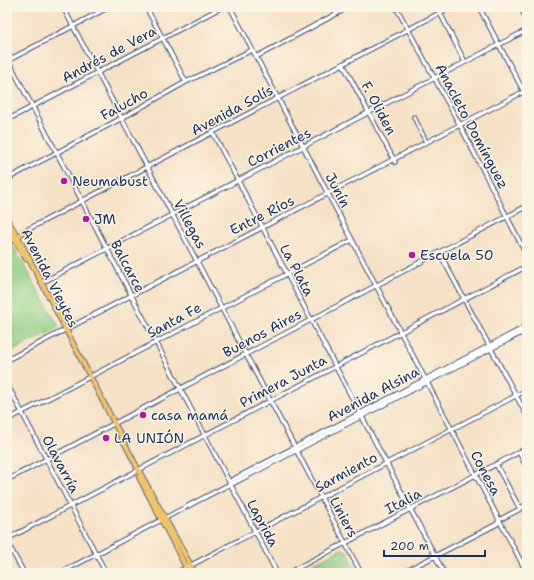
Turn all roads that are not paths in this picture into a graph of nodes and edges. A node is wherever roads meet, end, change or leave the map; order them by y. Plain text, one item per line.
1 (64, 7) edge
2 (109, 7) edge
3 (146, 7) edge
4 (222, 7) edge
5 (230, 7) edge
6 (349, 7) edge
7 (396, 7) edge
8 (452, 7) edge
9 (479, 7) edge
10 (520, 7) edge
11 (440, 13) junction
12 (527, 20) edge
13 (73, 26) junction
14 (408, 30) junction
15 (527, 30) edge
16 (163, 38) junction
17 (498, 44) junction
18 (252, 50) junction
19 (256, 56) junction
20 (7, 60) edge
21 (465, 62) junction
22 (343, 64) junction
23 (98, 72) junction
24 (434, 78) junction
25 (186, 82) junction
26 (525, 91) edge
27 (278, 98) junction
28 (32, 107) junction
29 (369, 113) junction
30 (414, 117) dead end
31 (122, 118) junction
32 (7, 120) edge
33 (459, 125) junction
34 (213, 133) junction
35 (426, 142) junction
36 (303, 147) junction
37 (56, 153) junction
38 (394, 161) junction
39 (148, 167) junction
40 (7, 179) edge
41 (238, 181) junction
42 (327, 194) junction
43 (82, 202) junction
44 (527, 206) edge
45 (172, 215) junction
46 (506, 216) junction
47 (7, 219) edge
48 (262, 227) junction
49 (23, 232) joint
50 (16, 237) junction
51 (7, 239) edge
52 (352, 240) junction
53 (7, 243) edge
54 (107, 249) junction
55 (439, 252) junction
56 (527, 256) edge
57 (197, 261) junction
58 (527, 266) edge
59 (287, 274) junction
60 (41, 283) junction
61 (376, 286) junction
62 (131, 295) junction
63 (465, 298) junction
64 (221, 308) junction
65 (311, 320) junction
66 (527, 326) edge
67 (64, 330) junction
68 (527, 330) edge
69 (400, 332) junction
70 (156, 342) junction
71 (490, 347) junction
72 (246, 354) junction
73 (7, 360) edge
74 (335, 366) junction
75 (89, 377) junction
76 (426, 381) junction
77 (7, 384) edge
78 (180, 389) junction
79 (527, 390) edge
80 (516, 396) junction
81 (270, 400) junction
82 (22, 412) junction
83 (361, 415) junction
84 (527, 416) edge
85 (7, 420) edge
86 (114, 424) junction
87 (451, 430) junction
88 (204, 435) junction
89 (527, 448) edge
90 (296, 449) junction
91 (519, 452) junction
92 (46, 459) junction
93 (386, 463) junction
94 (496, 464) junction
95 (527, 468) edge
96 (137, 470) junction
97 (475, 475) junction
98 (7, 480) edge
99 (230, 484) junction
100 (321, 497) junction
101 (527, 503) edge
102 (71, 505) junction
103 (410, 509) junction
104 (520, 509) junction
105 (164, 519) junction
106 (499, 520) junction
107 (255, 532) junction
108 (7, 540) edge
109 (345, 543) junction
110 (96, 554) junction
111 (435, 556) junction
112 (191, 565) junction
113 (186, 568) junction
114 (526, 568) edge
115 (24, 573) edge
116 (60, 573) edge
117 (106, 573) edge
118 (176, 573) edge
119 (189, 573) edge
120 (195, 573) edge
121 (277, 573) edge
122 (288, 573) edge
123 (361, 573) edge
124 (402, 573) edge
125 (444, 573) edge
126 (516, 573) edge
127 (527, 573) edge

1 - 13 street, Villegas
2 - 13 street
3 - 16 street
4 - 16 street, Andrés de Vera
5 - 18 street, Junín
6 - 19 street
7 - 14 street, Anacleto Domínguez
8 - 11 street, Avenida Solís
9 - 17 street
10 - 12 street
11 - 14 street, Avenida Solís
11 - 21 street
13 - 20 street
13 - 23 street, Villegas
14 - 22 street, Avenida Solís
14 - 24 street, Anacleto Domínguez
15 - 17 street, Corrientes
16 - 23 street, Andrés de Vera
16 - 25 street
17 - 21 street, Corrientes
17 - 26 street
18 - 19 street, Junín
18 - 25 street, Falucho
19 - 27 street, Junín
20 - 28 street, Balcarce
21 - 24 street, Corrientes
22 - 27 street, Avenida Solís
22 - 29 street, F. Oliden
23 - 28 street, Andrés de Vera
23 - 31 street, Villegas
24 - 29 street, Corrientes
24 - 33 street, Anacleto Domínguez
25 - 31 street, Falucho
26 - 33 street, Entre Ríos
27 - 34 street, Avenida Solís
27 - 36 street, Junín
28 - 32 street, Andrés de Vera
28 - 37 street, Balcarce
29 - 36 street, Corrientes
29 - 38 street, F. Oliden
30 - 35 street
31 - 37 street, Falucho
31 - 39 street, Villegas
33 - 35 street, Entre Ríos
33 - 46 street, Anacleto Domínguez
34 - 39 street, Avenida Solís
34 - 41 street, La Plata
35 - 38 street, Entre Ríos
36 - 41 street, Corrientes
36 - 42 street, Junín
37 - 40 street, Falucho
37 - 43 street, Balcarce
38 - 42 street, Entre Ríos
39 - 43 street, Avenida Solís
39 - 45 street, Villegas
41 - 45 street, Corrientes
41 - 48 street, La Plata
42 - 48 street, Entre Ríos
42 - 52 street, Junín
43 - 49 street, Avenida Solís
43 - 54 street, Balcarce
44 - 46 street, Buenos Aires
45 - 54 street, Corrientes
45 - 57 street, Villegas
46 - 55 street, Buenos Aires
46 - 56 street, Anacleto Domínguez
47 - 50 main road, Avenida Vieytes
48 - 57 street, Entre Ríos
48 - 59 street, La Plata
49 - 50 main road, Avenida Solís
50 - 51 main road, Avenida Solís
50 - 53 main road, Avenida Solís
50 - 60 main road, Avenida Vieytes
50 - 67 main road, Avenida Vieytes
52 - 59 street, Santa Fe
52 - 61 street, Junín
54 - 60 street, Corrientes
54 - 62 street, Balcarce
55 - 61 street, Buenos Aires
55 - 63 street
57 - 62 street, Entre Ríos
57 - 64 street, Villegas
58 - 63 street, Primera Junta
59 - 64 street, Santa Fe
59 - 65 street, La Plata
60 - 67 main road, Avenida Vieytes
61 - 65 street, Buenos Aires
61 - 69 street, Junín
62 - 67 street, Entre Ríos
62 - 70 street, Balcarce
63 - 69 street, Primera Junta
63 - 71 street
64 - 70 street, Santa Fe
64 - 72 street, Villegas
65 - 72 street, Buenos Aires
65 - 74 street, La Plata
66 - 71 street, Avenida Alsina
67 - 73 street, Entre Ríos
67 - 75 main road, Avenida Vieytes
68 - 71 street, Avenida Alsina
69 - 74 street, Primera Junta
69 - 76 street, Junín
70 - 75 street, Santa Fe
70 - 78 street, Balcarce
71 - 76 street, Avenida Alsina
71 - 80 street
72 - 78 street, Buenos Aires
72 - 81 street, Villegas
74 - 81 street, Primera Junta
74 - 83 street, La Plata
75 - 82 street, Santa Fe
75 - 86 main road, Avenida Vieytes
76 - 83 street, Avenida Alsina
76 - 87 street, Conesa
77 - 82 street, Olavarría
78 - 86 street, Buenos Aires
78 - 88 street, Balcarce
79 - 80 street, Sarmiento
80 - 84 street
80 - 87 street, Sarmiento
81 - 88 street, Primera Junta
81 - 90 street, Villegas
82 - 85 street, Santa Fe
82 - 92 street, Olavarría
83 - 90 street, Avenida Alsina
83 - 93 street, La Plata
86 - 92 street, Buenos Aires
86 - 96 main road, Avenida Vieytes
87 - 93 street, Sarmiento
87 - 97 street, Conesa
88 - 96 street, Primera Junta
88 - 99 street, Balcarce
89 - 91 street, Italia
90 - 99 street, Avenida Alsina
90 - 100 street, Liniers
91 - 94 street, Italia
91 - 95 street
92 - 98 street, Buenos Aires
92 - 102 street, Olavarría
93 - 100 street, Sarmiento
93 - 103 street, La Plata
94 - 97 street, Italia
94 - 104 street
96 - 102 street, Primera Junta
96 - 105 main road, Avenida Vieytes
97 - 103 street, Italia
97 - 106 street, Conesa
99 - 105 street, Avenida Alsina
99 - 107 street, Laprida
100 - 107 street, Sarmiento
100 - 109 street, Liniers
101 - 104 street
102 - 108 street, Primera Junta
102 - 110 street, Olavarría
103 - 109 street, Italia
103 - 111 street, La Plata
104 - 106 street
105 - 110 street, Avenida Alsina
105 - 112 main road
105 - 113 main road
106 - 111 street
106 - 114 street, Conesa
107 - 112 street, Sarmiento
107 - 121 street, Laprida
108 - 115 street
109 - 122 street, Italia
109 - 123 street, Liniers
110 - 116 street, Avenida Alsina
110 - 117 street, Olavarría
111 - 124 street
111 - 125 street, La Plata
112 - 113 street, Sarmiento
112 - 120 main road
113 - 118 street, Sarmiento
113 - 119 main road
114 - 126 street
114 - 127 street, Conesa

